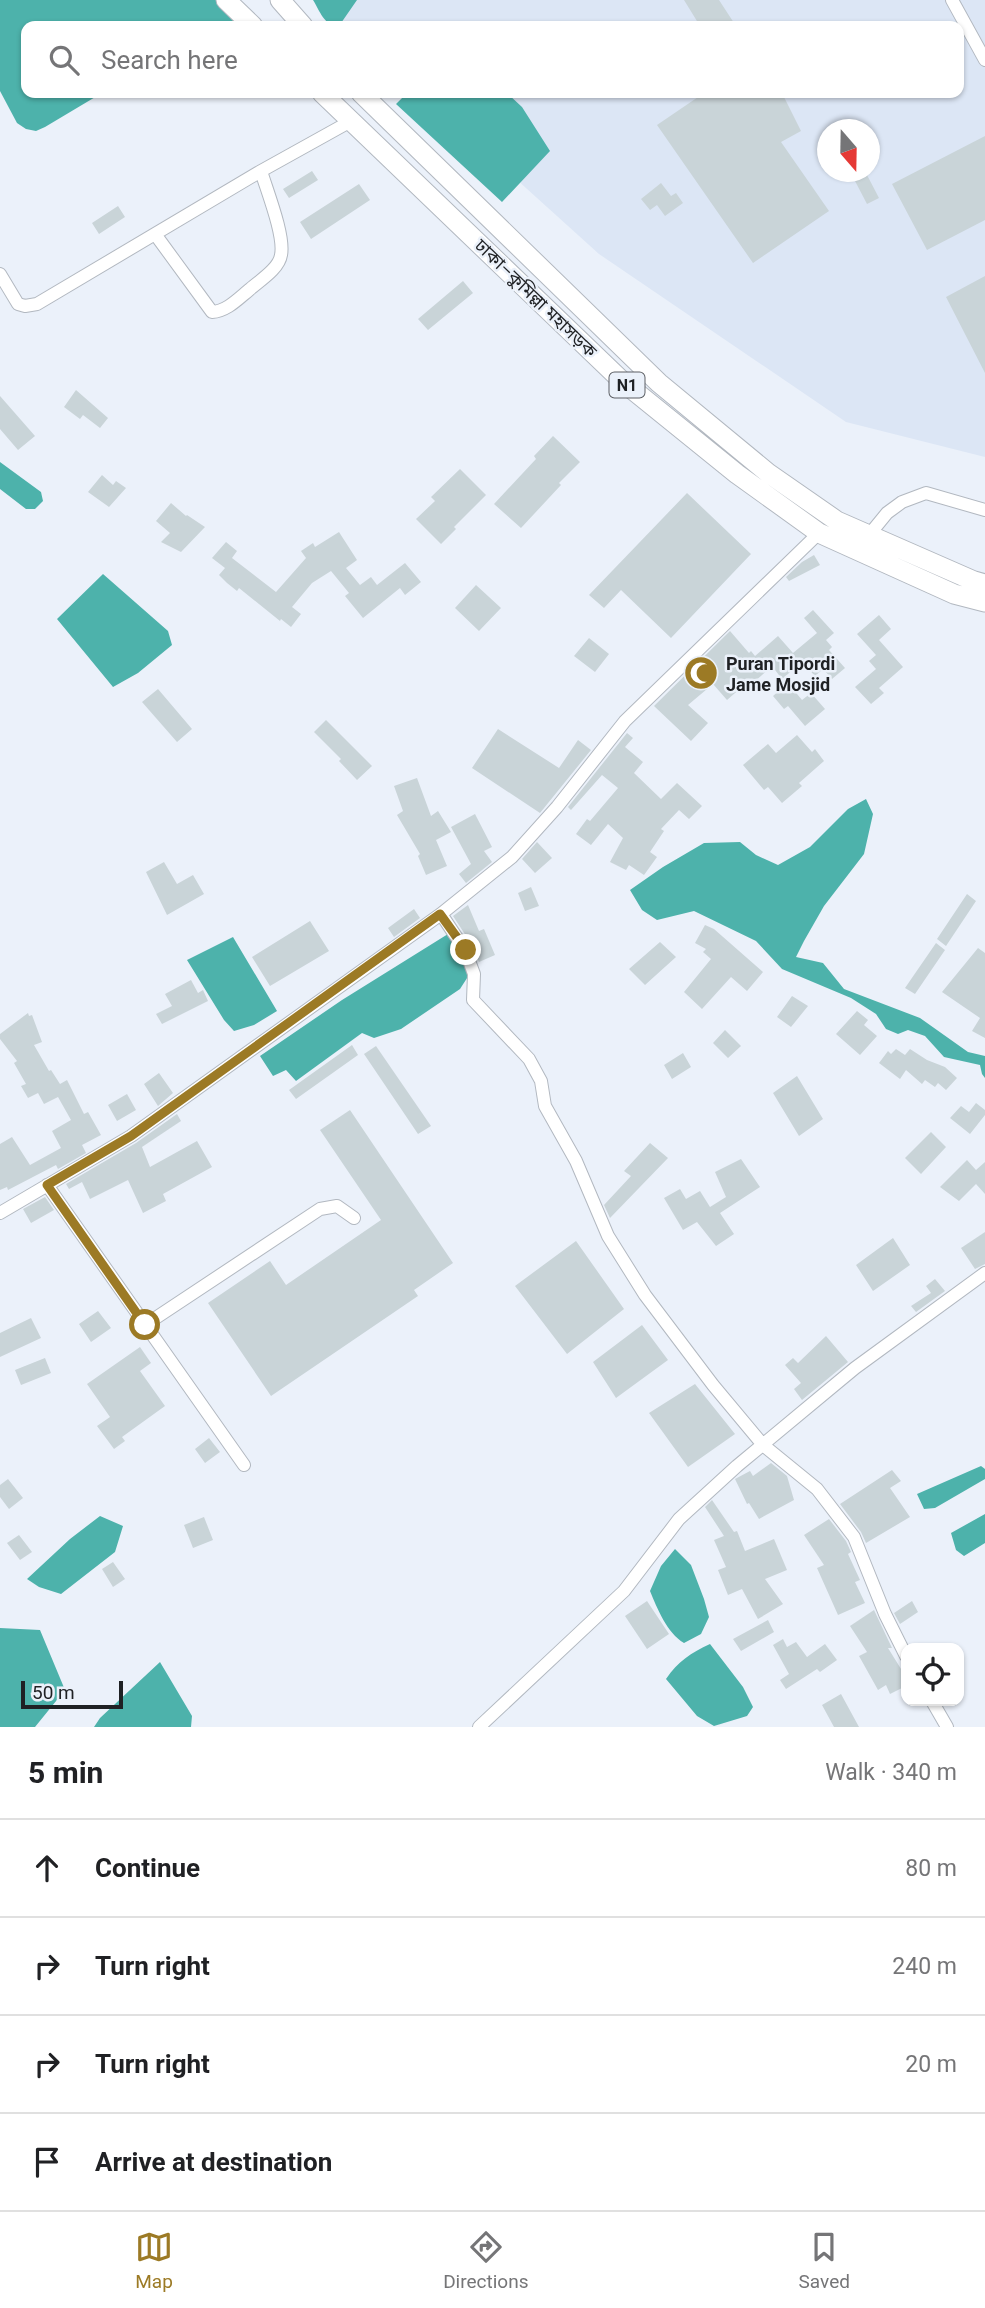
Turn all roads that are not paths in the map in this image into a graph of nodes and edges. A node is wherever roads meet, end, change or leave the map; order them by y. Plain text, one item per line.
1 (226, 0) edge
2 (280, 0) edge
3 (952, 0) edge
4 (248, 21) edge
5 (299, 21) edge
6 (964, 21) edge
7 (964, 22) edge
8 (985, 60) edge
9 (327, 98) edge
10 (366, 98) edge
11 (351, 121) junction
12 (261, 171) junction
13 (155, 234) junction
14 (0, 275) edge
15 (985, 510) edge
16 (829, 531) junction
17 (869, 535) junction
18 (985, 584) edge
19 (985, 602) edge
20 (440, 914) junction
21 (47, 1185) junction
22 (0, 1213) edge
23 (354, 1218) dead end
24 (985, 1273) edge
25 (145, 1325) junction
26 (763, 1445) junction
27 (244, 1465) dead end
28 (901, 1646) edge
29 (935, 1706) edge
30 (479, 1727) edge
31 (947, 1727) edge

1 - 4 highway
2 - 5 highway
3 - 6 street
7 - 8 street
9 - 11 highway, ঢাকা–কুমিল্লা মহাসড়ক / N1
10 - 16 highway, ঢাকা–কুমিল্লা মহাসড়ক / N1
11 - 12 street
11 - 16 highway, ঢাকা–কুমিল্লা মহাসড়ক / N1
12 - 13 street
12 - 13 street
13 - 14 street
15 - 17 street
16 - 17 highway, ঢাকা–কুমিল্লা মহাসড়ক / N1
16 - 19 highway, ঢাকা–কুমিল্লা মহাসড়ক / N1
16 - 20 street
17 - 18 highway, ঢাকা–কুমিল্লা মহাসড়ক / N1
20 - 21 street
20 - 26 street
21 - 22 street
21 - 25 street
23 - 25 street
24 - 26 street
25 - 27 street
26 - 28 street
26 - 30 street
29 - 31 street

